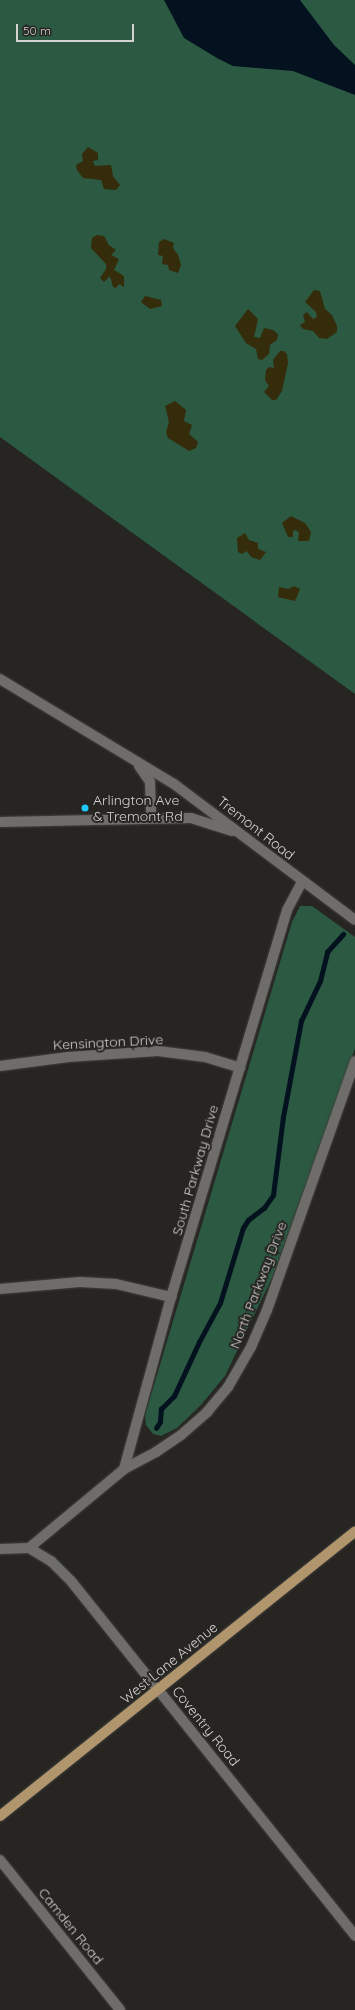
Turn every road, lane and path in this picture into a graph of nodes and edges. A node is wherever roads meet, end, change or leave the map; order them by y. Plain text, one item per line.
1 (0, 678) edge
2 (137, 763) junction
3 (151, 817) junction
4 (0, 822) edge
5 (240, 834) junction
6 (302, 882) junction
7 (355, 920) edge
8 (355, 1061) edge
9 (0, 1066) edge
10 (240, 1068) junction
11 (0, 1289) edge
12 (171, 1297) junction
13 (124, 1469) junction
14 (355, 1532) edge
15 (29, 1548) junction
16 (0, 1549) edge
17 (158, 1689) junction
18 (0, 1816) edge
19 (0, 1860) edge
20 (355, 1936) edge
21 (120, 2010) edge

1 - 2 street, Tremont Road
2 - 3 street, Tremont Road
2 - 5 street, Tremont Road
3 - 4 street
3 - 5 street
5 - 6 street, Tremont Road
6 - 7 street, Tremont Road
6 - 10 street, South Parkway Drive
8 - 13 street, North Parkway Drive
9 - 10 street, Kensington Drive
10 - 12 street, South Parkway Drive
11 - 12 street
12 - 13 street, South Parkway Drive
13 - 15 street, North Parkway Drive
14 - 17 main road, West Lane Avenue
15 - 16 street
15 - 17 street, Coventry Road
17 - 18 main road, West Lane Avenue
17 - 20 street, Coventry Road
19 - 21 street, Camden Road

